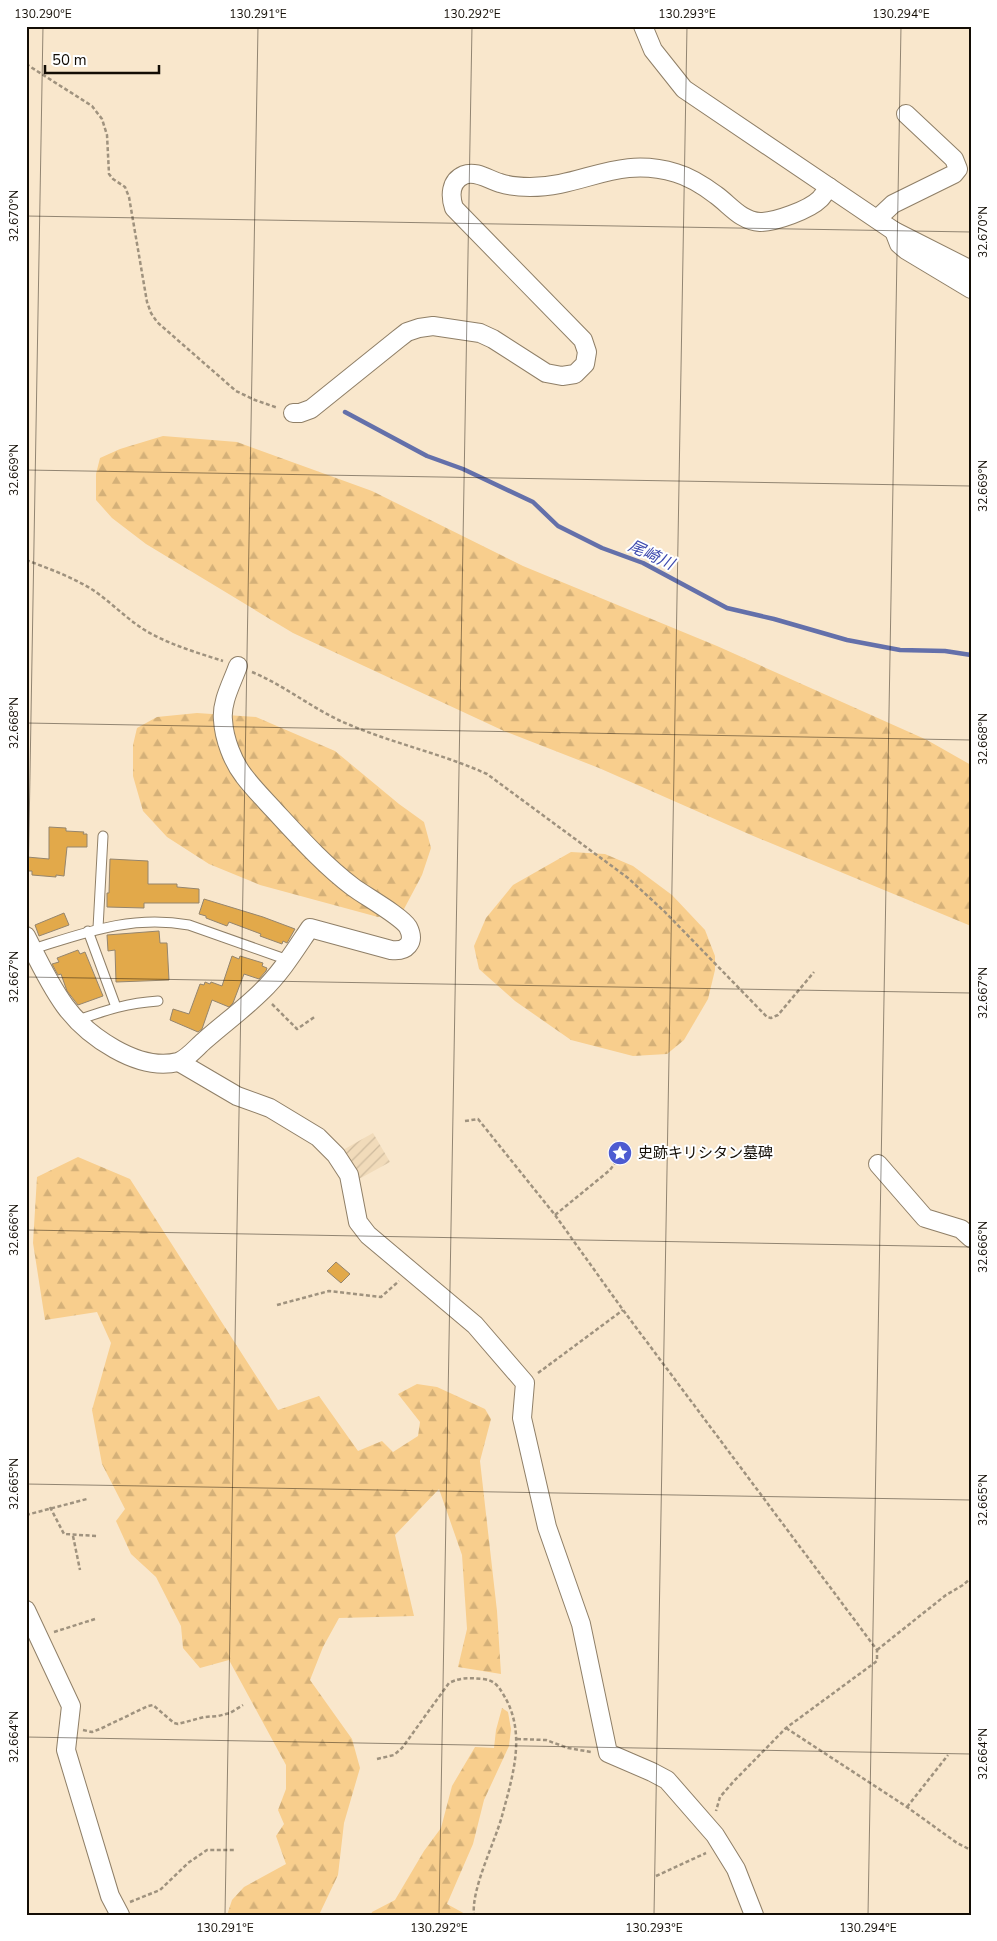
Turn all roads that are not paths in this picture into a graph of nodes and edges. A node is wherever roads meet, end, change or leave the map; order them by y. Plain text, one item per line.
1 (643, 26) edge
2 (906, 114) dead end
3 (829, 187) junction
4 (877, 219) junction
5 (894, 231) junction
6 (971, 270) edge
7 (971, 289) edge
8 (293, 413) road end
9 (238, 666) road end
10 (103, 836) dead end
11 (98, 928) junction
12 (88, 931) junction
13 (28, 946) edge
14 (288, 960) junction
15 (158, 1001) dead end
16 (116, 1007) junction
17 (78, 1020) junction
18 (179, 1062) junction
19 (878, 1164) dead end
20 (971, 1238) edge
21 (26, 1610) edge
22 (119, 1911) edge
23 (754, 1915) edge

1 - 3 street
2 - 4 street
3 - 4 street
3 - 8 street
4 - 5 street
5 - 6 street
5 - 7 street
9 - 14 street
10 - 11 lane
11 - 12 lane
11 - 14 lane
12 - 13 lane
12 - 16 lane
13 - 17 street
14 - 18 street
15 - 16 lane
16 - 17 lane
17 - 18 street
18 - 23 street
19 - 20 street
21 - 22 street

